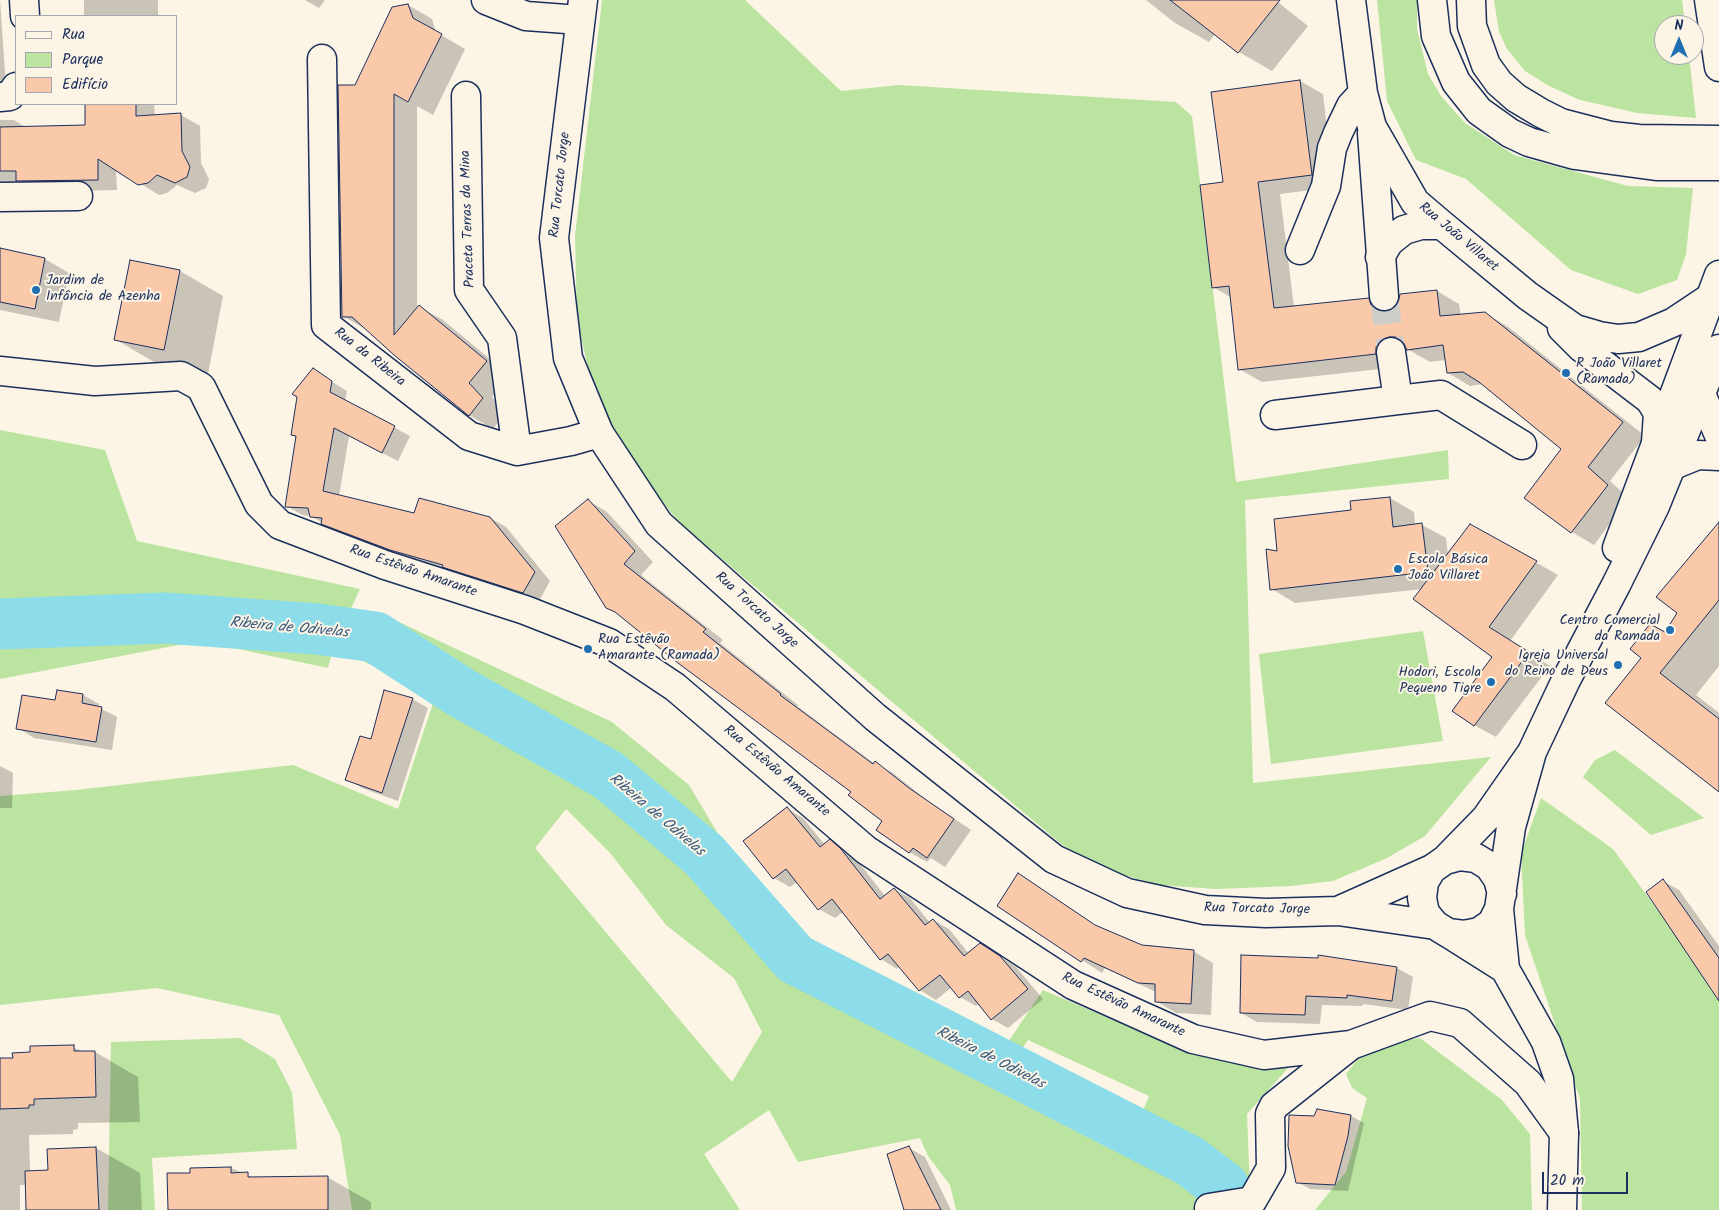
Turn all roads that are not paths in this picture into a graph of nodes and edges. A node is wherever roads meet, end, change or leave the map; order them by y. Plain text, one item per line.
1 (24, 0) edge
2 (486, 0) edge
3 (1351, 0) edge
4 (1432, 0) edge
5 (1471, 0) edge
6 (1709, 0) edge
7 (582, 10) edge
8 (25, 15) edge
9 (322, 58) dead end
10 (1719, 67) edge
11 (15, 88) edge
12 (1363, 93) junction
13 (466, 96) dead end
14 (0, 97) edge
15 (1372, 127) junction
16 (1719, 140) edge
17 (1636, 151) junction
18 (1719, 166) edge
19 (78, 196) dead end
20 (0, 197) edge
21 (1442, 225) junction
22 (1300, 250) dead end
23 (1380, 257) junction
24 (1715, 287) edge
25 (1384, 296) tunnel mouth
26 (1528, 296) junction
27 (1719, 349) edge
28 (1391, 352) tunnel mouth
29 (0, 371) edge
30 (1710, 386) edge
31 (1398, 400) junction
32 (1275, 415) dead end
33 (599, 432) junction
34 (1719, 436) edge
35 (1522, 446) dead end
36 (517, 451) junction
37 (1719, 456) edge
38 (1663, 457) junction
39 (1532, 752) junction
40 (1439, 864) junction
41 (1501, 902) junction
42 (1338, 911) junction
43 (1442, 929) junction
44 (1505, 969) junction
45 (1351, 1045) junction
46 (1564, 1133) junction
47 (1209, 1208) dead end
48 (1562, 1210) edge

1 - 8 street
2 - 7 street
3 - 12 street, Rua João Villaret
4 - 17 street
5 - 17 street
6 - 10 street
7 - 33 street, Rua Torcato Jorge
9 - 36 street, Rua da Ribeira
11 - 14 street
12 - 15 street, Rua João Villaret
12 - 22 street
13 - 36 street, Praceta Terras da Mina
15 - 21 street, Rua João Villaret
15 - 23 street
16 - 17 street
17 - 18 street
19 - 20 street
21 - 23 street
21 - 26 street, Rua João Villaret
23 - 25 street
24 - 26 street, Rua João Villaret
24 - 38 street
26 - 38 street, Rua João Villaret
27 - 30 street
28 - 31 street
29 - 45 street, Rua Estêvão Amarante
30 - 34 street
30 - 38 street
31 - 32 street
31 - 35 street
33 - 36 street, Rua da Ribeira
33 - 42 street, Rua Torcato Jorge
37 - 38 street
38 - 39 street
39 - 40 street
39 - 41 street
40 - 41 street
40 - 42 street, Rua Torcato Jorge
40 - 43 street
41 - 43 street
41 - 44 street
42 - 43 street, Rua Torcato Jorge
43 - 44 street
44 - 46 street
45 - 46 street, Rua Estêvão Amarante
45 - 47 street
46 - 48 street

